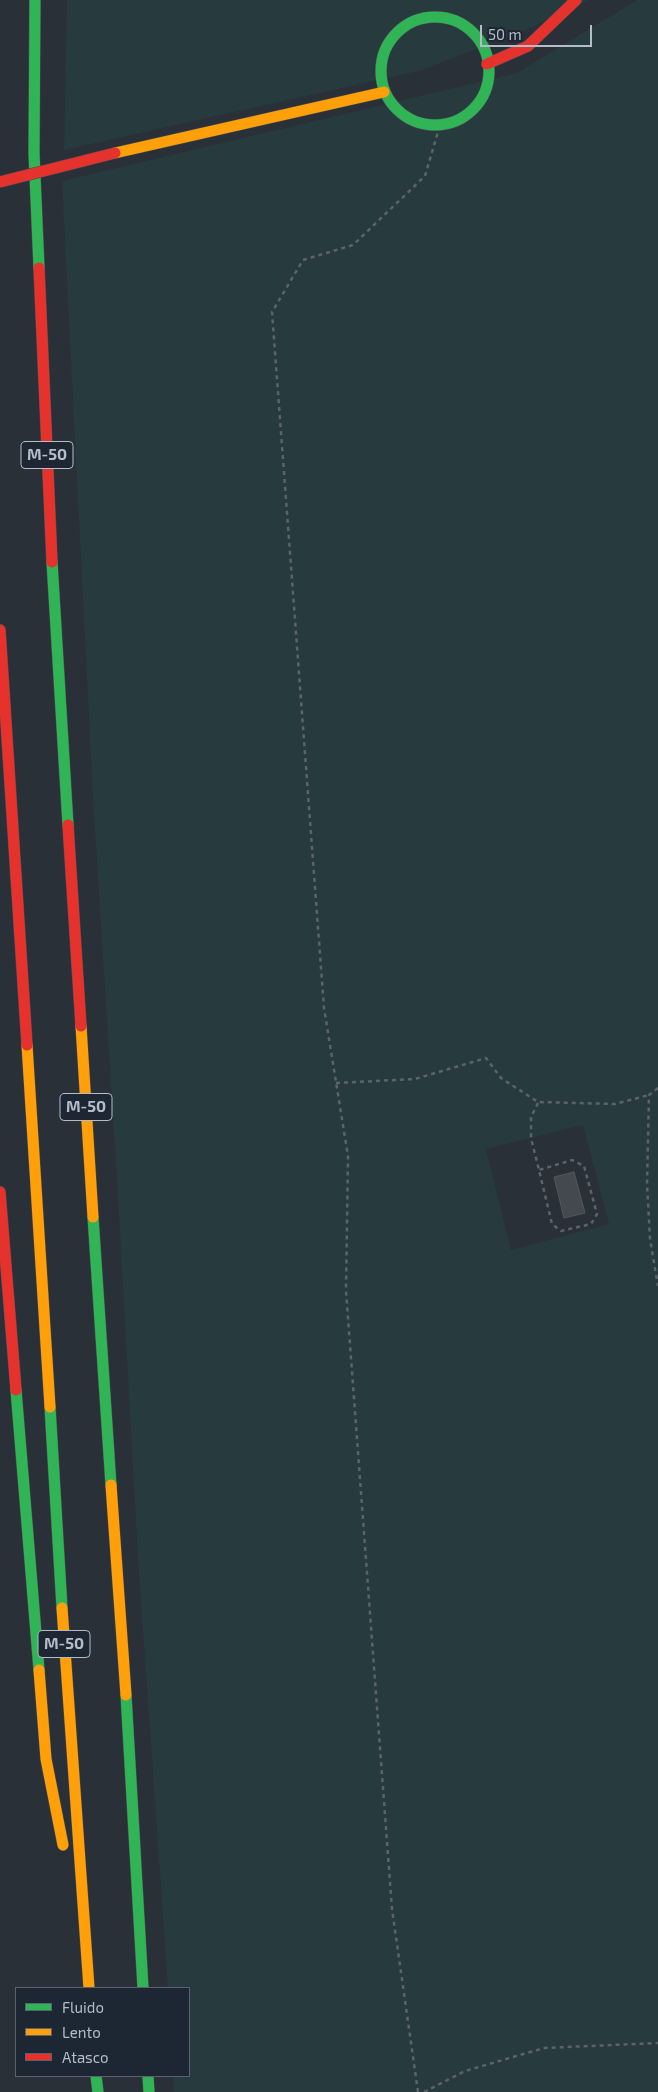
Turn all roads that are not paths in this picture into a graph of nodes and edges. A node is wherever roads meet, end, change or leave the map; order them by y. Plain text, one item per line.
1 (35, 0) edge
2 (571, 0) edge
3 (576, 0) edge
4 (486, 55) junction
5 (384, 92) junction
6 (0, 182) edge
7 (0, 630) edge
8 (0, 1192) edge
9 (65, 1854) dead end
10 (69, 1873) dead end
11 (88, 1968) junction
12 (89, 1987) edge
13 (143, 1987) edge
14 (96, 2077) edge
15 (148, 2077) edge
16 (98, 2092) edge
17 (149, 2092) edge

1 - 13 main road, M-50
2 - 4 main road
3 - 4 main road
4 - 5 main road
4 - 5 main road
5 - 6 main road, bridge
7 - 11 main road, M-50
8 - 9 main road
10 - 11 main road
11 - 12 main road, M-50
14 - 16 main road
15 - 17 main road

